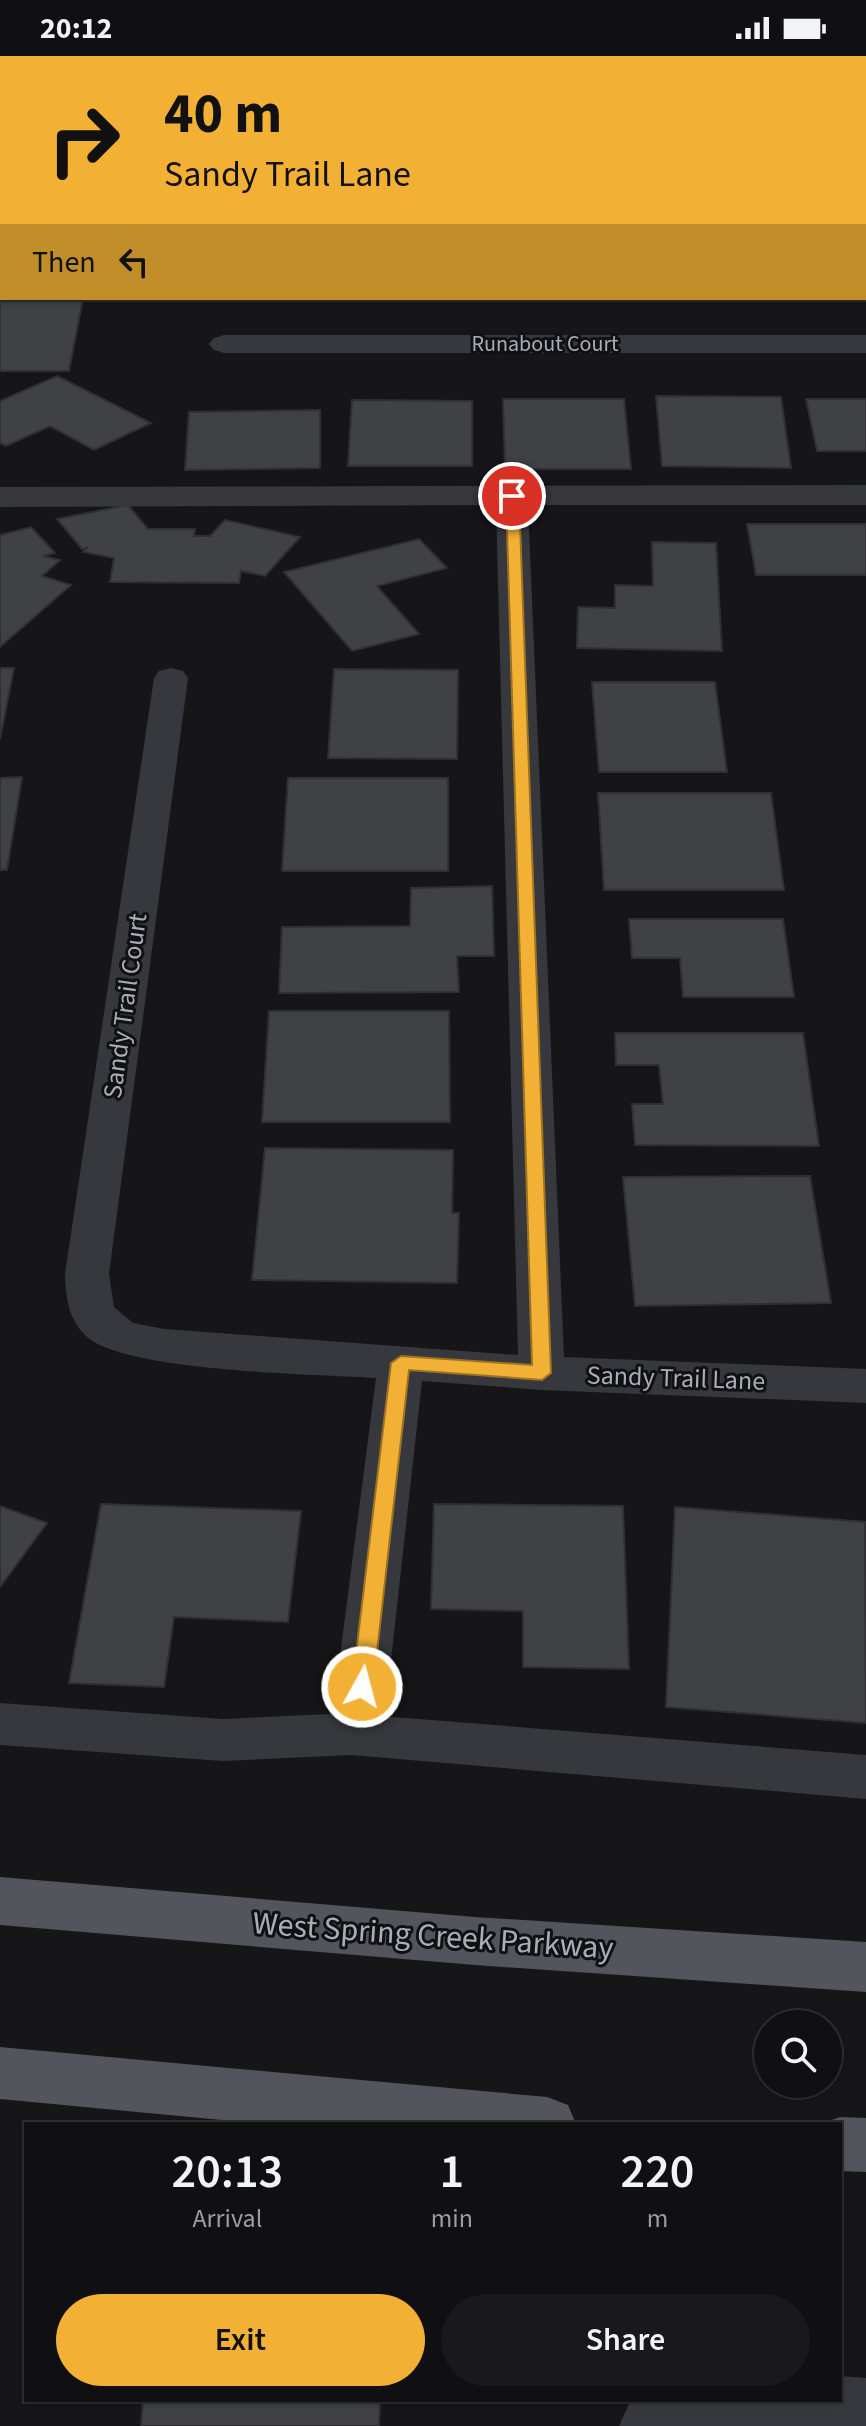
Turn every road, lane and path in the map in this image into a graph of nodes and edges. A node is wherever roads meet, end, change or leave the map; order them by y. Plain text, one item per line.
1 (224, 344) dead end
2 (866, 344) edge
3 (866, 495) edge
4 (512, 496) junction
5 (0, 497) edge
6 (171, 678) dead end
7 (106, 1329) joint
8 (401, 1363) junction
9 (542, 1373) junction
10 (866, 1386) edge
11 (0, 1724) edge
12 (351, 1734) junction
13 (866, 1777) edge
14 (0, 1901) edge
15 (866, 1967) edge
16 (0, 2073) edge
17 (526, 2122) edge
18 (842, 2144) edge
19 (866, 2145) edge
20 (866, 2409) edge
21 (651, 2426) edge

1 - 2 street, Runabout Court
3 - 4 street
4 - 5 street
4 - 9 street
6 - 7 street, Sandy Trail Court
7 - 8 street, Sandy Trail Lane
8 - 9 street, Sandy Trail Lane
8 - 12 street
9 - 10 street, Sandy Trail Lane
11 - 12 street
12 - 13 street
14 - 15 main road, West Spring Creek Parkway
16 - 17 main road
18 - 19 main road
20 - 21 street

